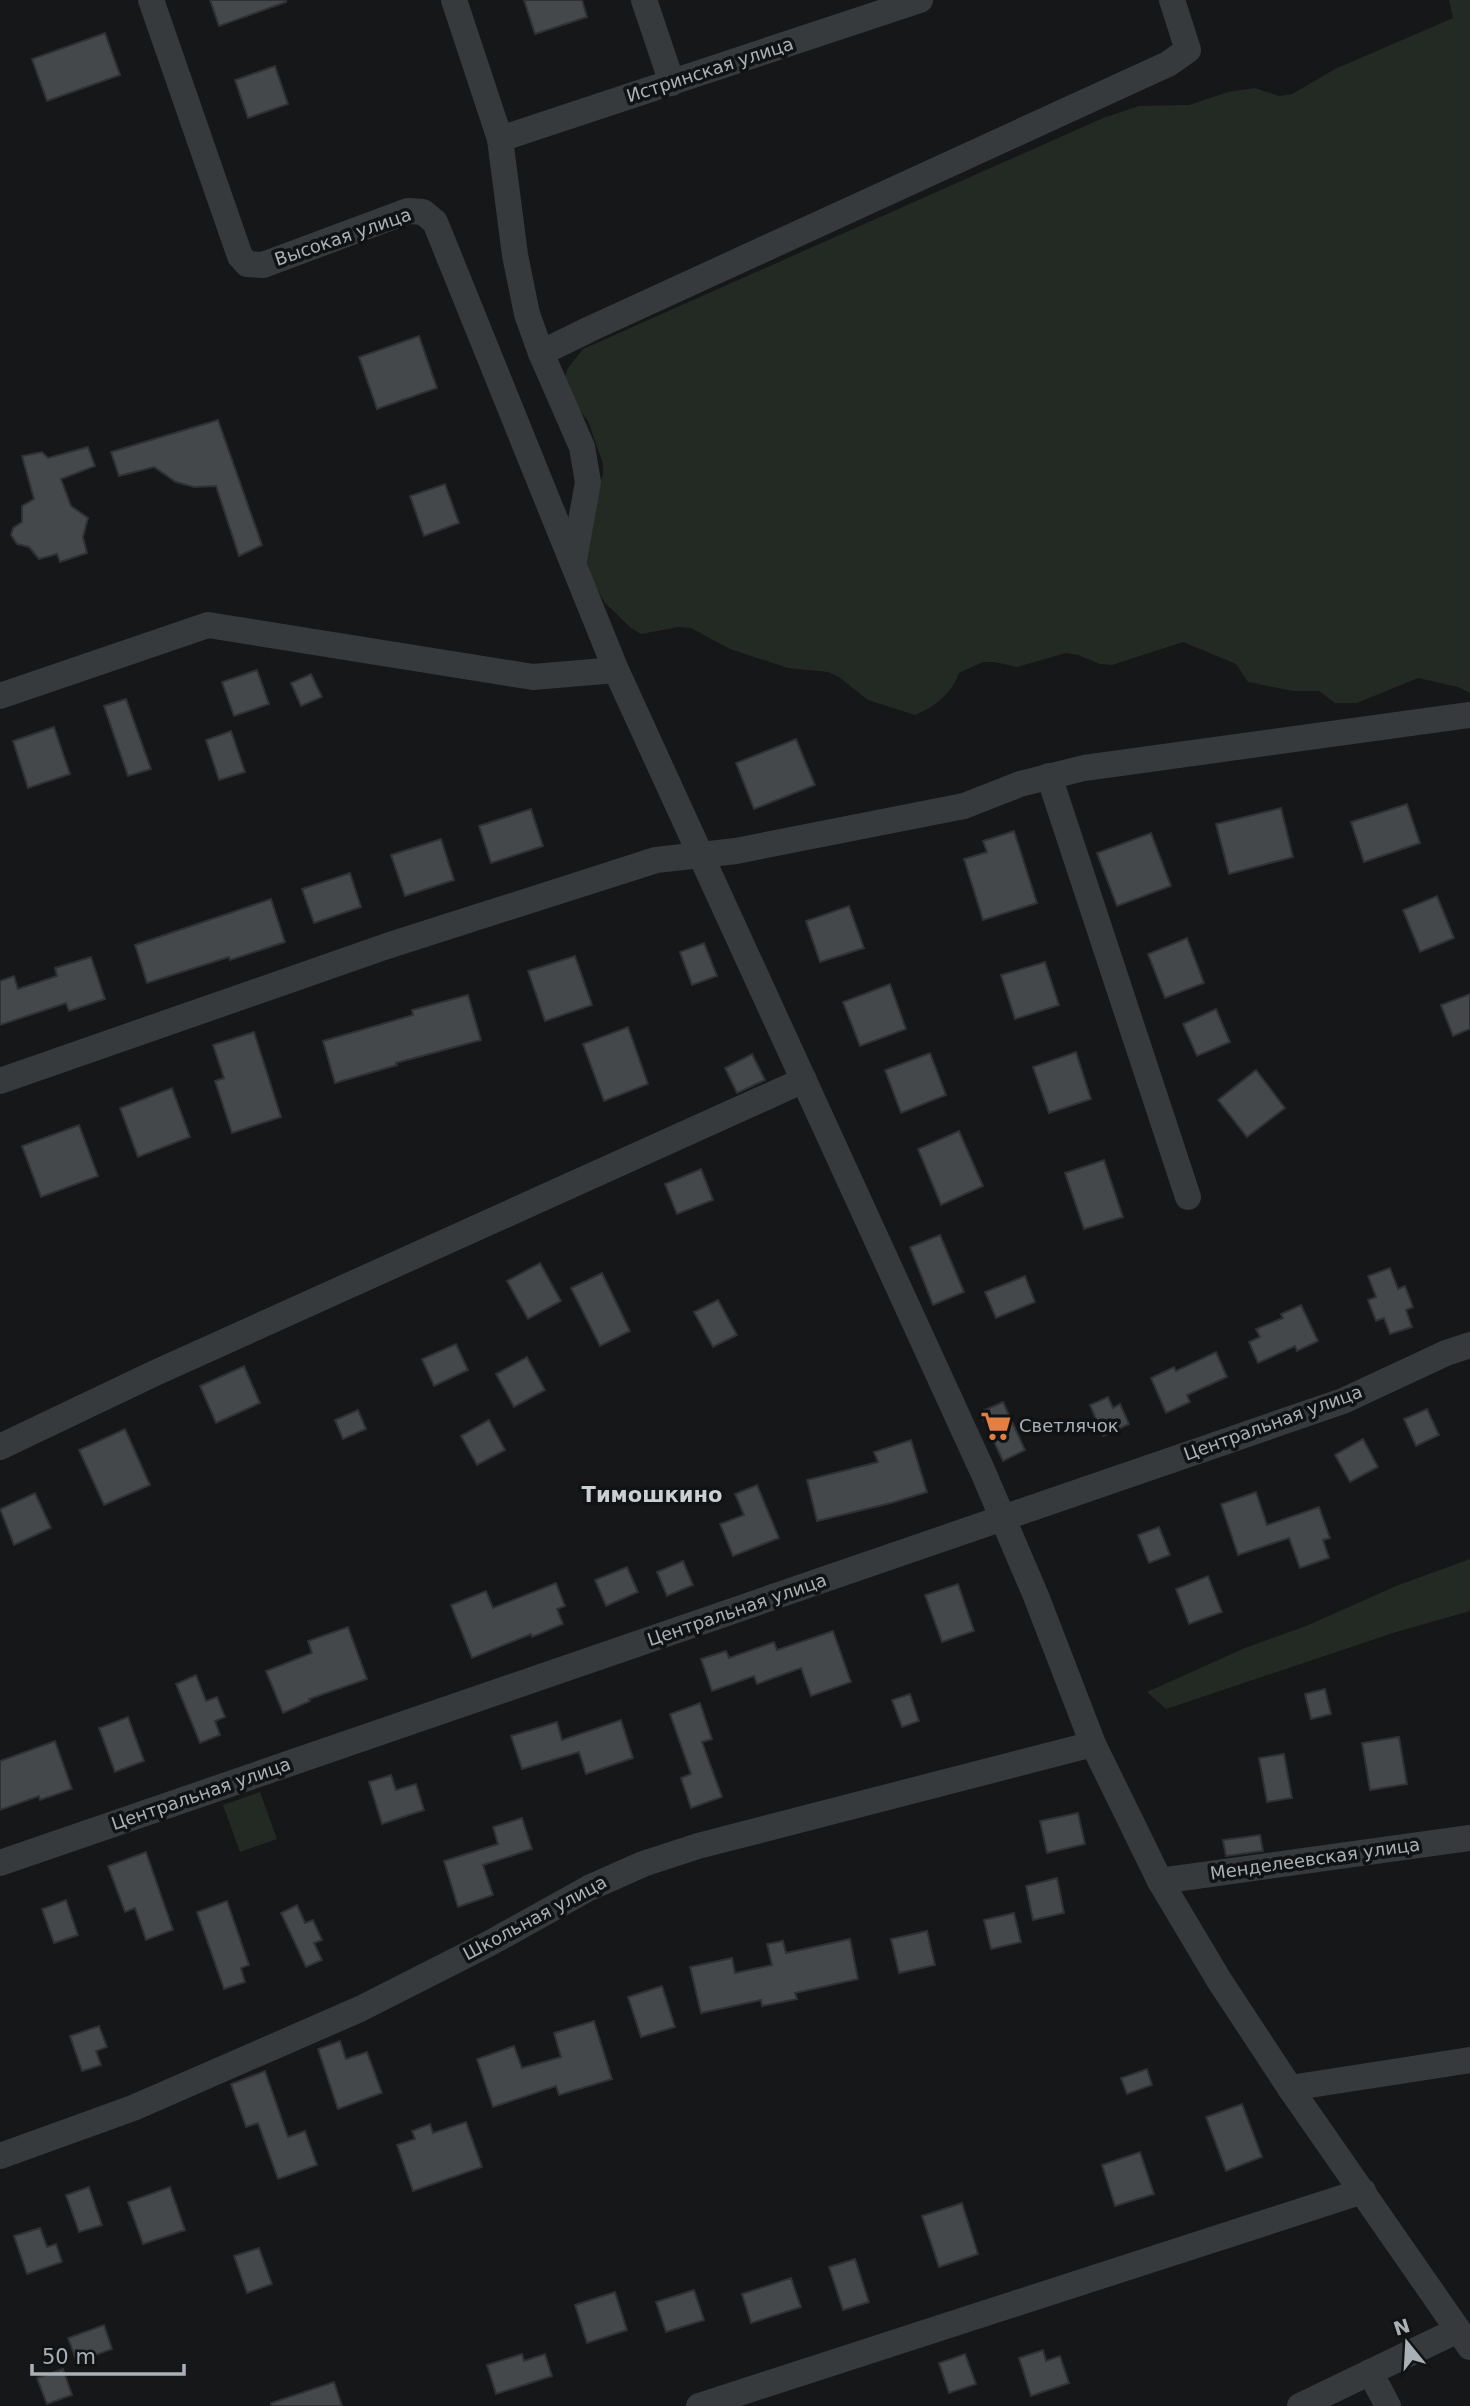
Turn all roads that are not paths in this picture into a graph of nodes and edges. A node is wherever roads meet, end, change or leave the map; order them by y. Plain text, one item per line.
1 (151, 0) edge
2 (454, 0) edge
3 (644, 0) edge
4 (920, 0) edge
5 (1172, 0) edge
6 (672, 83) junction
7 (500, 139) junction
8 (541, 353) junction
9 (573, 561) junction
10 (616, 670) junction
11 (0, 696) edge
12 (1470, 715) edge
13 (1049, 776) junction
14 (700, 854) junction
15 (804, 1080) junction
16 (0, 1081) edge
17 (1188, 1197) dead end
18 (1470, 1345) edge
19 (0, 1447) edge
20 (1004, 1519) junction
21 (1093, 1744) junction
22 (1470, 1838) edge
23 (0, 1863) edge
24 (1160, 1881) junction
25 (1470, 2060) edge
26 (1290, 2088) junction
27 (0, 2156) edge
28 (1363, 2191) junction
29 (1464, 2338) edge
30 (1370, 2372) junction
31 (699, 2406) edge
32 (1300, 2406) edge
33 (1388, 2406) edge

1 - 9 street, Высокая улица
2 - 7 street
3 - 6 street
4 - 6 street, Истринская улица
5 - 8 street
6 - 7 street, Истринская улица
7 - 8 street
8 - 9 street
9 - 10 street
10 - 11 street
10 - 14 street
12 - 13 street
13 - 14 street
13 - 17 street
14 - 15 street
14 - 16 street
15 - 19 street
15 - 20 street
18 - 20 street, Центральная улица
20 - 21 street
20 - 23 street, Центральная улица
21 - 24 street
21 - 27 street, Школьная улица
22 - 24 street, Менделеевская улица
24 - 26 street
25 - 26 street
26 - 28 street
28 - 29 street
28 - 31 street
29 - 30 street
30 - 32 street
30 - 33 street

